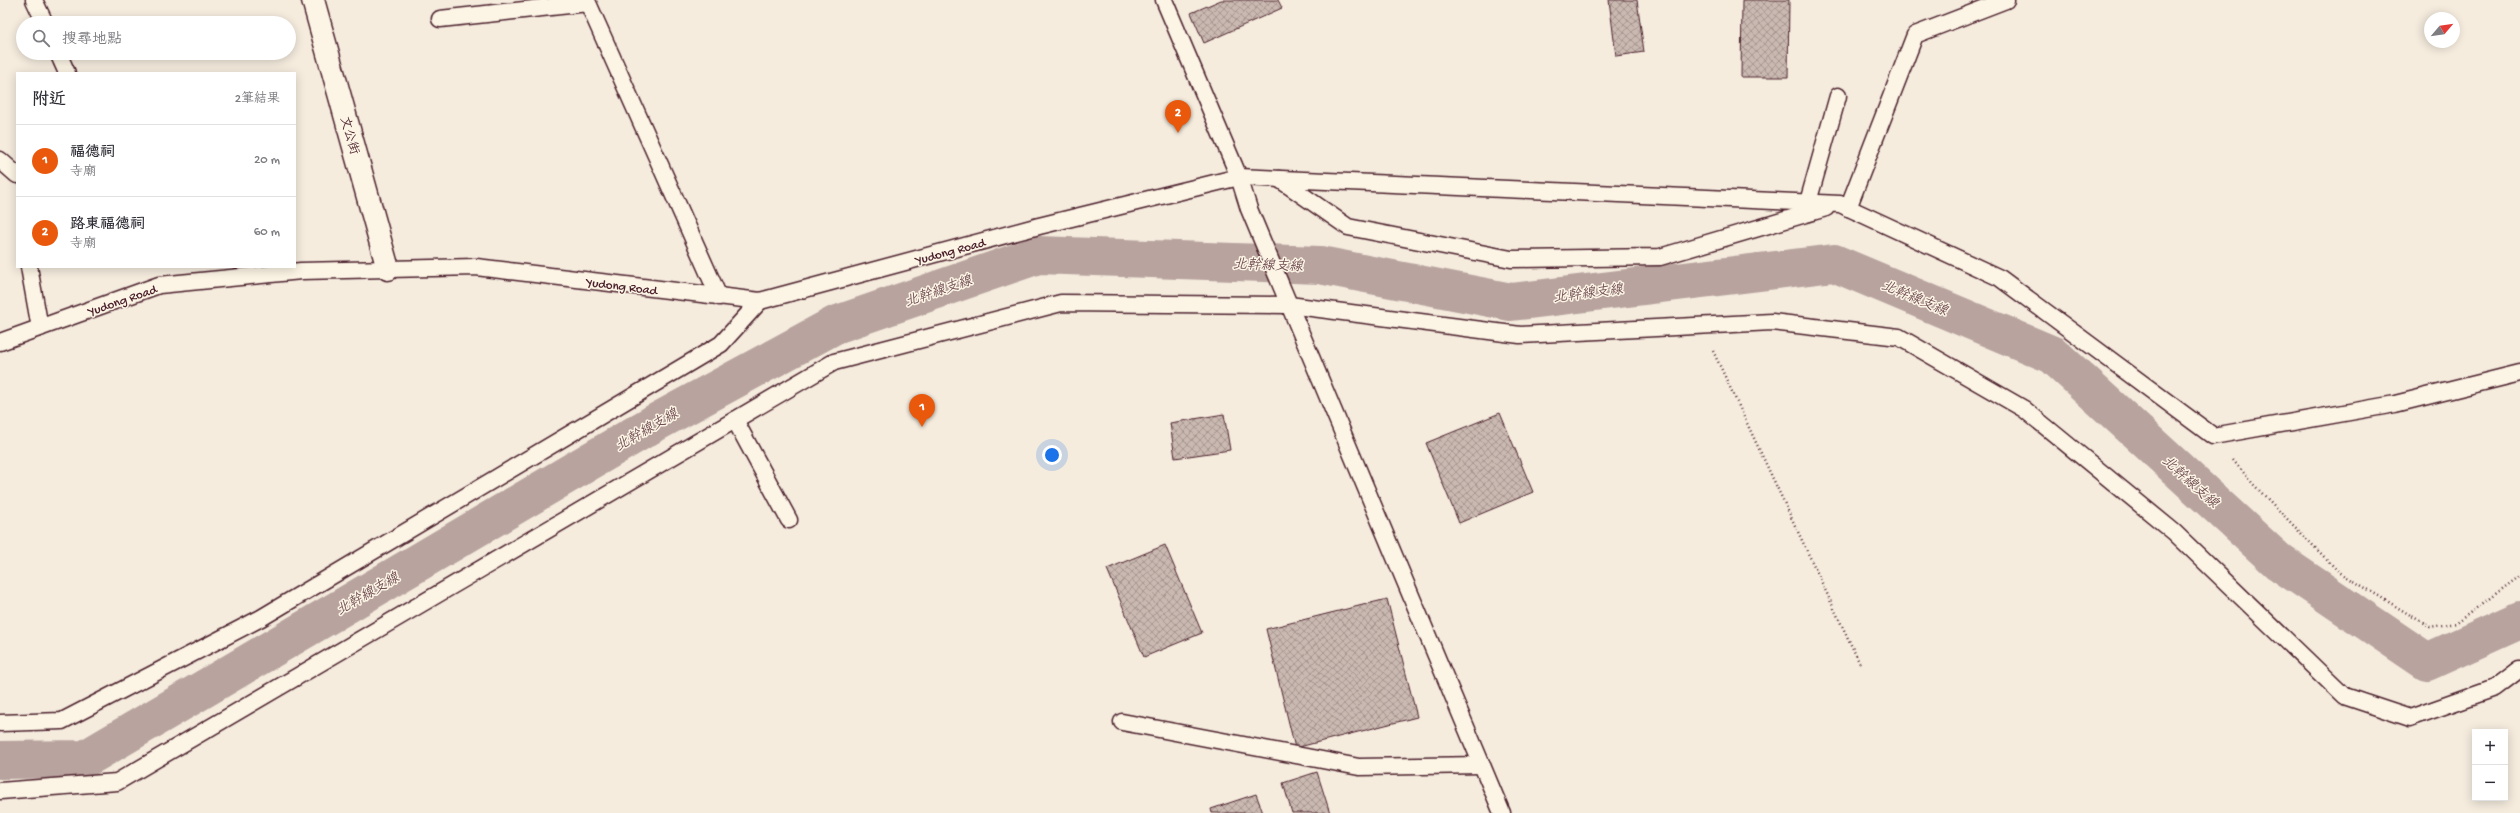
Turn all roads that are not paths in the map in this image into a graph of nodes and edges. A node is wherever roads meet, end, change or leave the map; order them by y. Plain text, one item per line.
1 (34, 0) edge
2 (313, 0) edge
3 (1164, 0) edge
4 (2006, 0) edge
5 (42, 16) edge
6 (440, 18) dead end
7 (61, 60) edge
8 (67, 72) edge
9 (1838, 96) dead end
10 (0, 160) edge
11 (16, 174) edge
12 (1239, 177) junction
13 (1279, 179) junction
14 (1808, 202) junction
15 (1844, 206) junction
16 (29, 268) edge
17 (388, 269) junction
18 (719, 297) junction
19 (760, 301) junction
20 (1289, 305) junction
21 (40, 328) junction
22 (0, 342) edge
23 (2520, 373) edge
24 (735, 420) junction
25 (789, 520) dead end
26 (2520, 669) edge
27 (1122, 722) dead end
28 (0, 723) edge
29 (1482, 765) junction
30 (0, 791) edge
31 (1502, 813) edge

1 - 5 lane
2 - 17 street, 文公街
3 - 12 lane
4 - 15 lane
6 - 18 lane
7 - 8 lane
9 - 14 lane
10 - 11 lane
12 - 13 lane, Yudong Road
12 - 19 lane, Yudong Road
12 - 20 lane
13 - 14 lane, Yudong Road
13 - 15 lane
14 - 15 lane, Yudong Road
15 - 23 lane
16 - 21 lane
17 - 18 lane, Yudong Road
17 - 21 lane, Yudong Road
18 - 19 lane, Yudong Road
19 - 28 lane
20 - 24 lane
20 - 26 lane
20 - 29 lane
21 - 22 lane, Yudong Road
24 - 25 lane
24 - 30 lane
27 - 29 lane
29 - 31 lane

